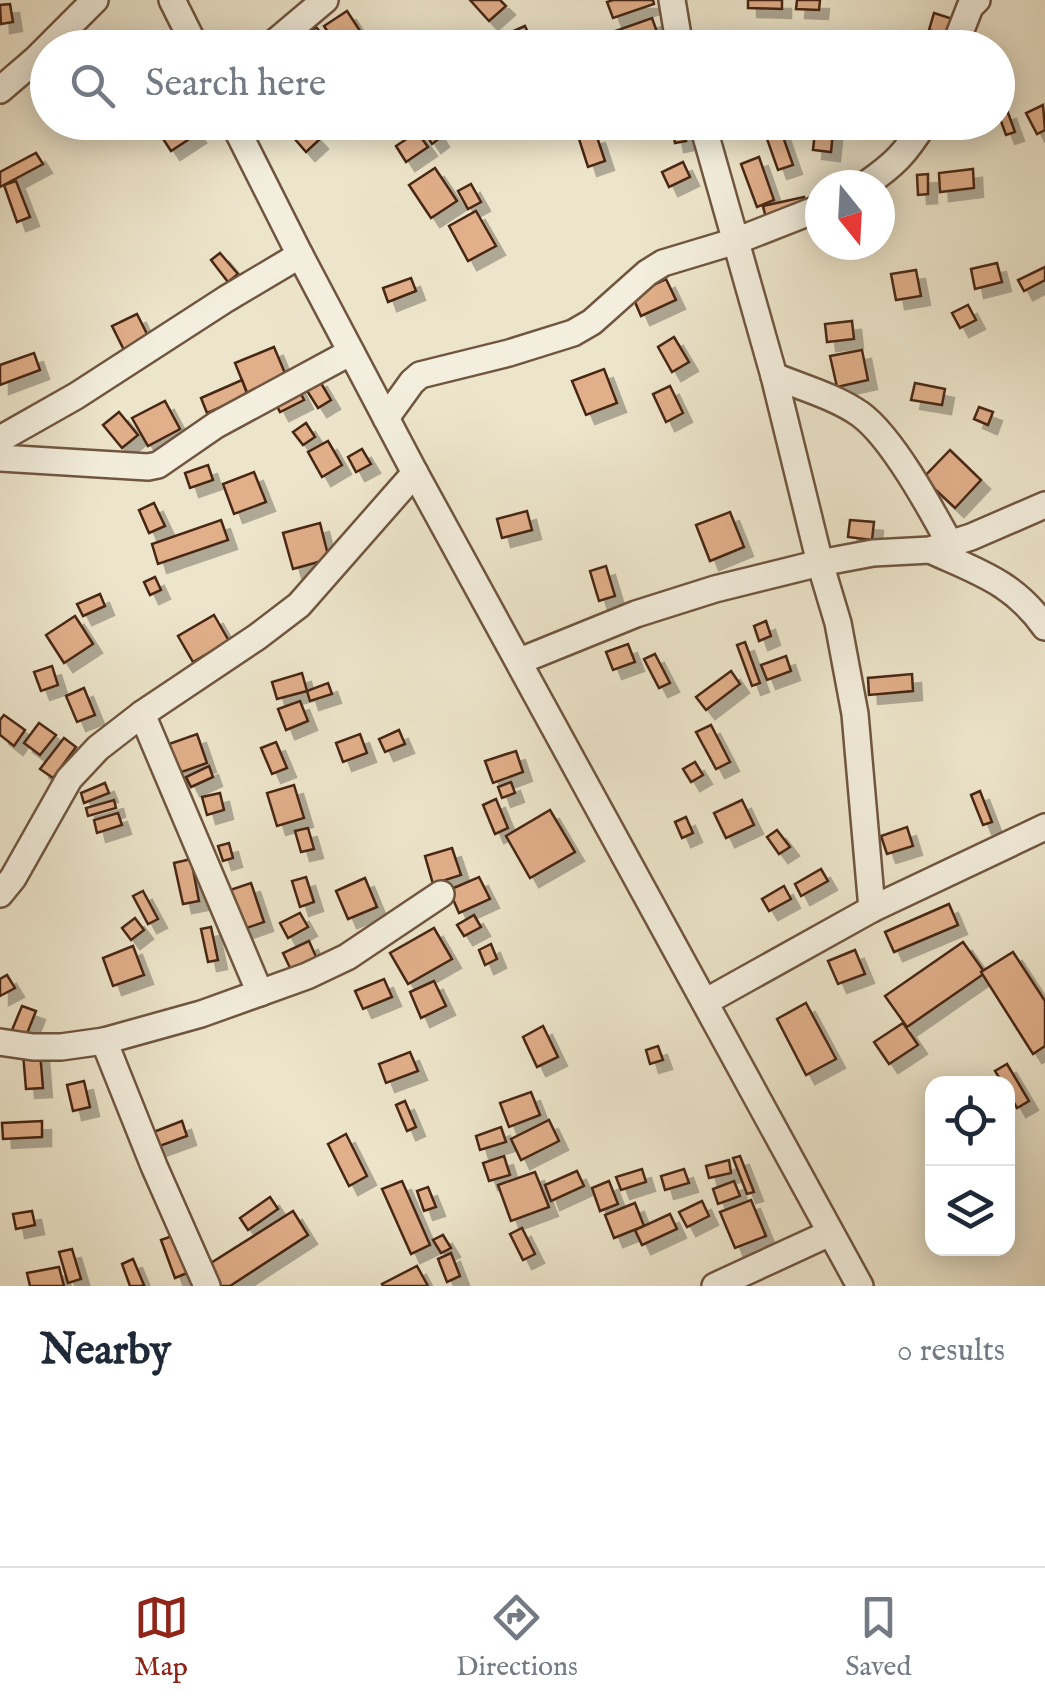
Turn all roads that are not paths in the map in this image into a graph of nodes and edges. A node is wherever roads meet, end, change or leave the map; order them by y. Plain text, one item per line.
1 (95, 0) edge
2 (172, 0) edge
3 (325, 0) edge
4 (672, 0) edge
5 (978, 0) edge
6 (65, 30) edge
7 (187, 30) edge
8 (289, 30) edge
9 (677, 30) edge
10 (961, 30) edge
11 (30, 64) edge
12 (0, 90) edge
13 (242, 140) edge
14 (707, 140) edge
15 (914, 140) edge
16 (884, 170) edge
17 (805, 214) edge
18 (736, 241) junction
19 (300, 255) junction
20 (351, 352) junction
21 (774, 376) junction
22 (386, 418) junction
23 (0, 439) edge
24 (0, 458) edge
25 (416, 473) junction
26 (1045, 505) edge
27 (940, 547) junction
28 (820, 562) junction
29 (1045, 627) edge
30 (520, 662) junction
31 (142, 714) junction
32 (1045, 827) edge
33 (0, 894) edge
34 (441, 894) dead end
35 (872, 909) junction
36 (260, 994) junction
37 (705, 1002) junction
38 (104, 1041) junction
39 (0, 1042) edge
40 (830, 1233) junction
41 (208, 1286) edge
42 (716, 1286) edge
43 (860, 1286) edge

1 - 6 street
2 - 7 street
3 - 8 street
4 - 9 street
5 - 10 street
11 - 12 street
13 - 19 street
14 - 18 street
15 - 16 street
17 - 18 street
18 - 21 street
18 - 22 street
19 - 20 street
19 - 23 street
20 - 22 street
20 - 24 street
21 - 27 street
21 - 28 street
22 - 25 street
25 - 30 street
25 - 31 street
26 - 27 street
27 - 28 street
27 - 29 street
28 - 30 street
28 - 35 street
30 - 37 street
31 - 33 street
31 - 36 street
32 - 35 street
34 - 36 street
35 - 37 street
36 - 38 street
37 - 40 street
38 - 39 street
38 - 41 street
40 - 42 street
40 - 43 street

